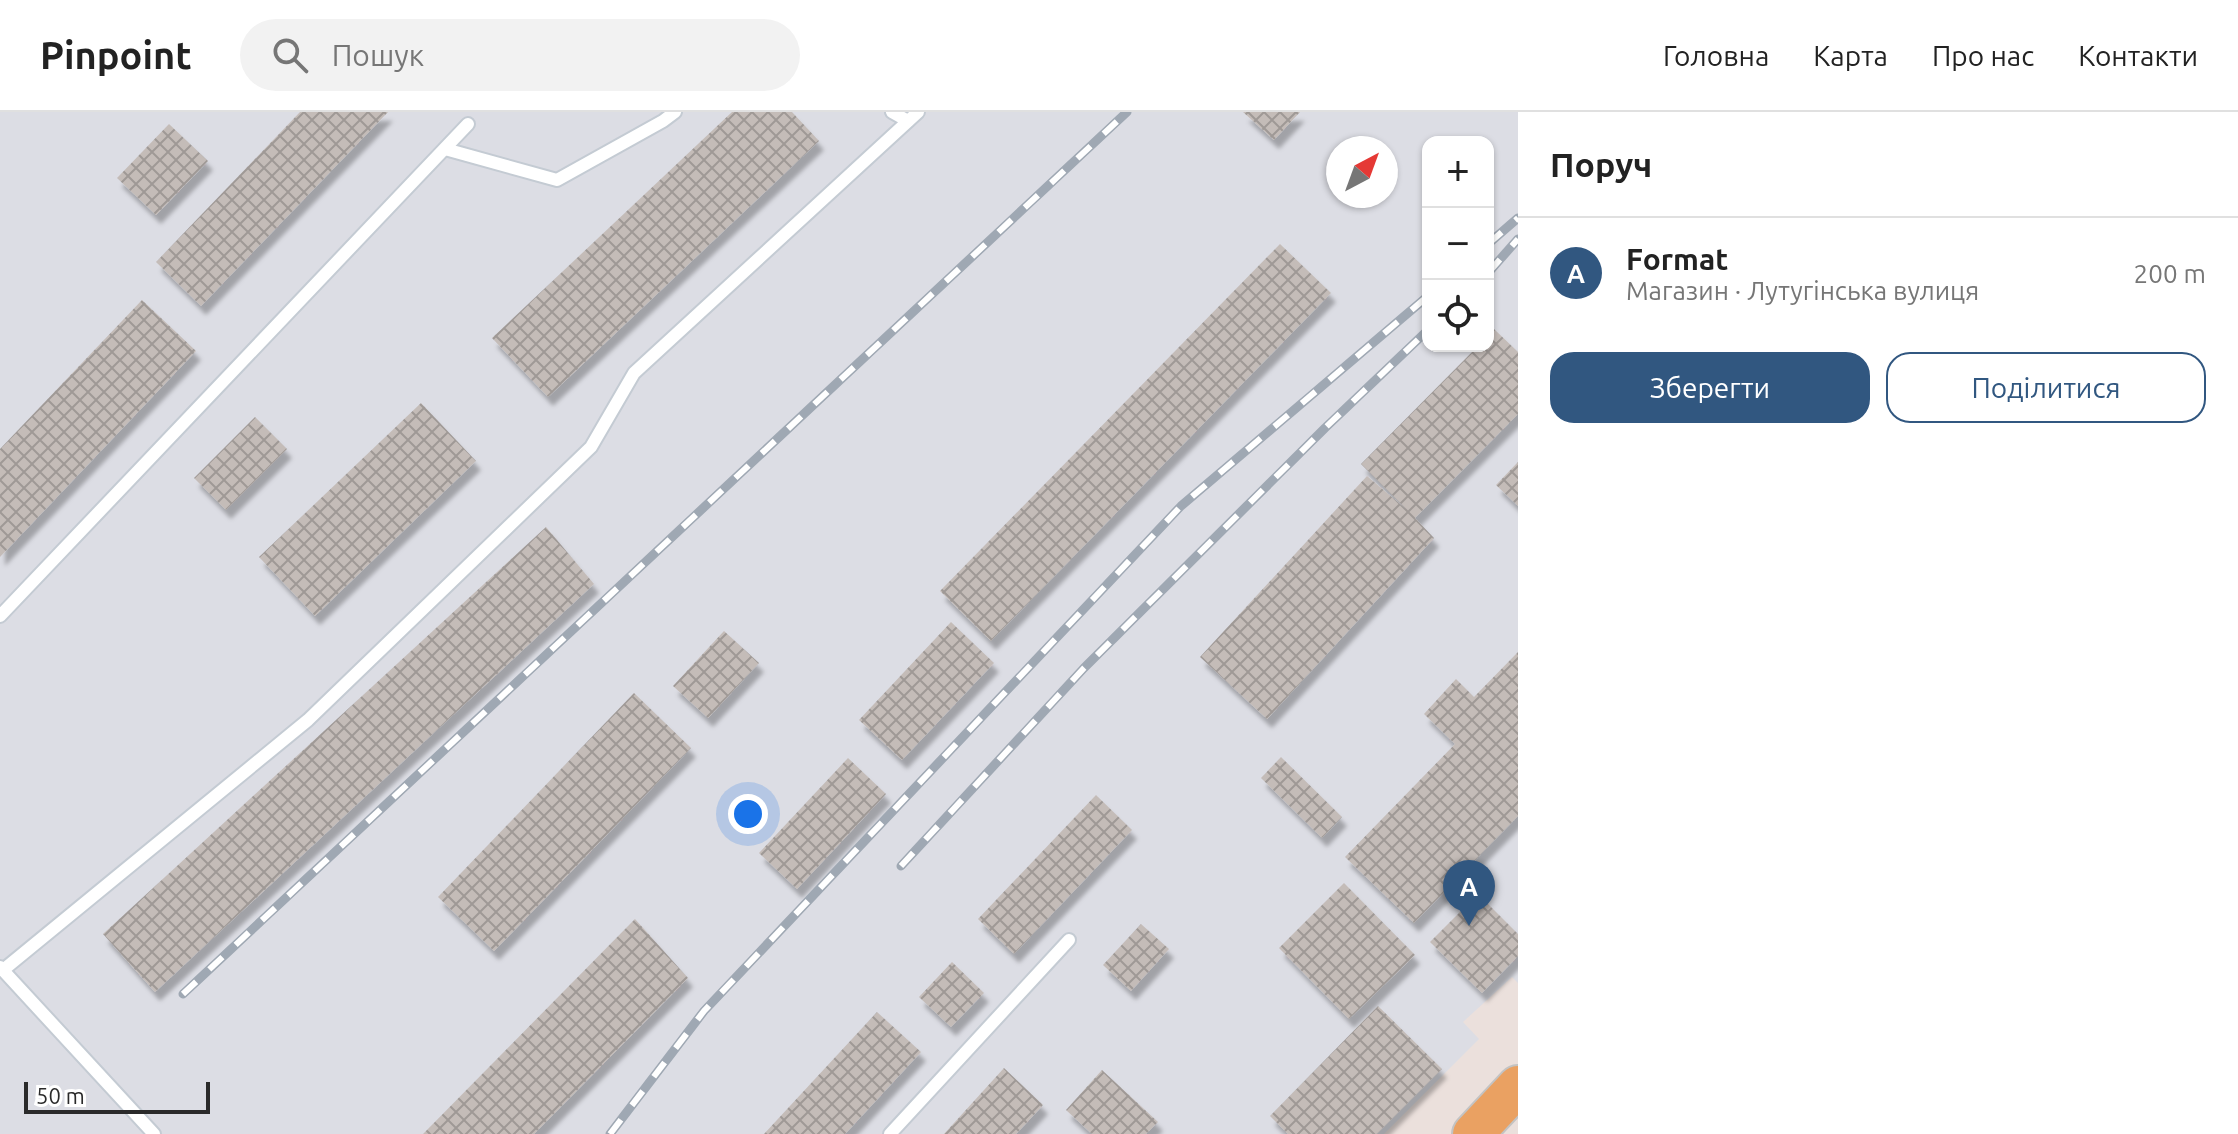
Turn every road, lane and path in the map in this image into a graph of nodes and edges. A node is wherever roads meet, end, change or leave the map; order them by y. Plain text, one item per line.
1 (675, 112) edge
2 (892, 112) edge
3 (913, 116) edge
4 (468, 124) dead end
5 (445, 149) junction
6 (0, 616) edge
7 (1069, 940) dead end
8 (2, 969) edge
9 (1518, 1086) edge
10 (154, 1134) edge
11 (890, 1134) edge
12 (1473, 1134) edge

1 - 5 lane
2 - 3 lane
3 - 8 lane
4 - 5 lane
5 - 6 lane
7 - 11 lane
8 - 10 lane
9 - 12 main road

